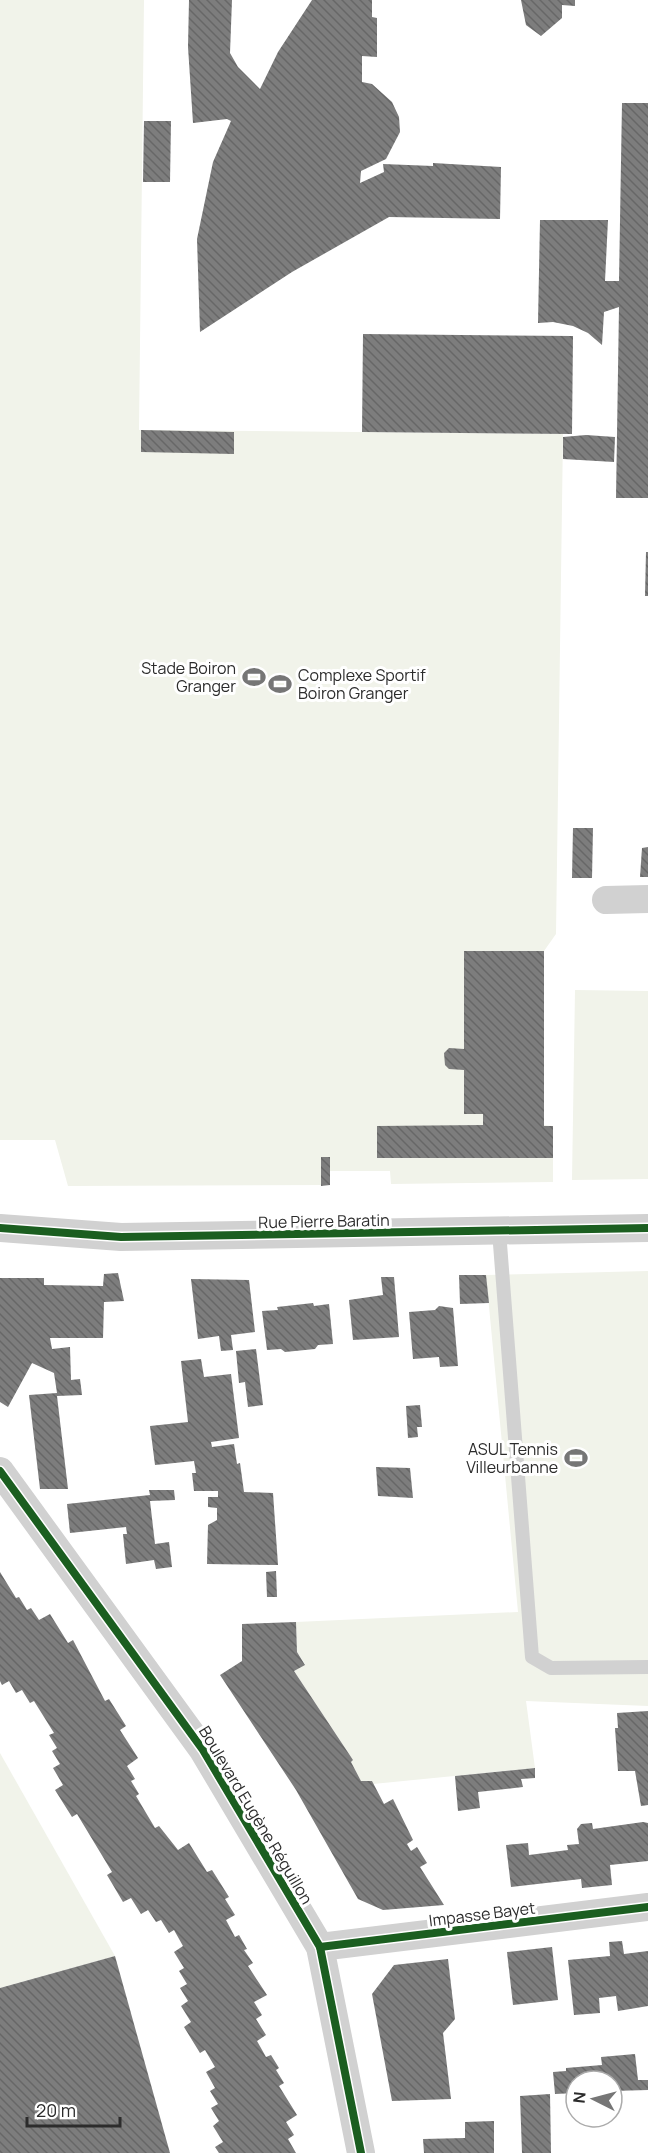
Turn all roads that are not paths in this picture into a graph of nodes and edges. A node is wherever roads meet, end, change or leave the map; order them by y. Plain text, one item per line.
1 (648, 898) edge
2 (606, 900) dead end
3 (0, 1228) edge
4 (648, 1228) edge
5 (499, 1231) junction
6 (0, 1471) edge
7 (648, 1667) edge
8 (648, 1907) edge
9 (320, 1947) junction
10 (361, 2153) edge

1 - 2 street
3 - 5 street, Rue Pierre Baratin
4 - 5 street, Rue Pierre Baratin
5 - 7 lane
6 - 9 street, Boulevard Eugène Réguillon
8 - 9 street, Impasse Bayet
9 - 10 street, Boulevard Eugène Réguillon

